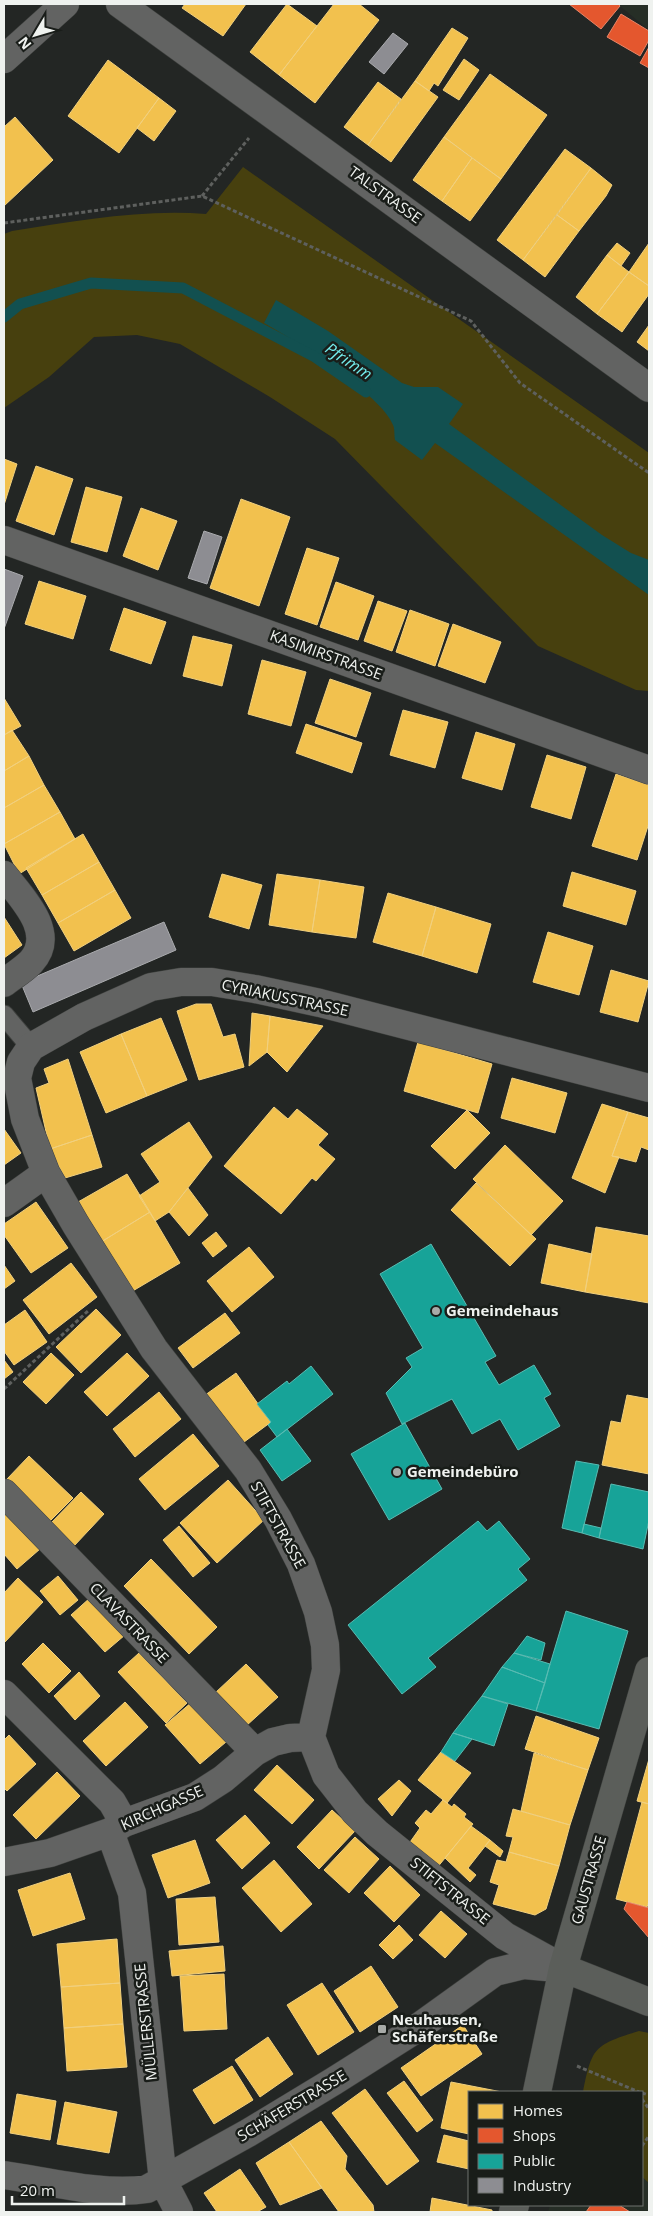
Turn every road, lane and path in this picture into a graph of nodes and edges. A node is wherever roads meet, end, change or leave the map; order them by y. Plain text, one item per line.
1 (64, 4) edge
2 (120, 4) edge
3 (4, 59) edge
4 (269, 112) junction
5 (202, 196) junction
6 (4, 223) edge
7 (649, 388) edge
8 (649, 473) edge
9 (4, 540) edge
10 (649, 770) edge
11 (4, 875) edge
12 (4, 983) edge
13 (4, 1015) edge
14 (31, 1047) junction
15 (649, 1088) edge
16 (46, 1173) junction
17 (4, 1203) edge
18 (114, 1286) junction
19 (4, 1389) edge
20 (4, 1493) edge
21 (649, 1670) edge
22 (4, 1694) edge
23 (311, 1737) junction
24 (255, 1752) junction
25 (117, 1828) junction
26 (4, 1862) edge
27 (563, 1968) junction
28 (649, 2002) edge
29 (546, 2052) junction
30 (537, 2091) edge
31 (633, 2091) edge
32 (4, 2175) edge
33 (163, 2181) junction
34 (179, 2212) edge

1 - 3 street
2 - 4 street, TALSTRASSE
4 - 5 path
4 - 7 street, TALSTRASSE
5 - 6 path
5 - 8 path
9 - 10 street, KASIMIRSTRASSE
11 - 12 street
13 - 14 lane
14 - 15 street, CYRIAKUSSTRASSE
14 - 16 street
16 - 17 street
16 - 18 street, STIFTSTRASSE
18 - 19 path
18 - 23 street, STIFTSTRASSE
20 - 24 street, CLAVASTRASSE
21 - 27 main road, GAUSTRASSE
22 - 25 street, MÜLLERSTRASSE
23 - 24 street, KIRCHGASSE
23 - 27 street, STIFTSTRASSE
24 - 25 street, KIRCHGASSE
25 - 26 street, KIRCHGASSE
25 - 33 street, MÜLLERSTRASSE
27 - 28 main road
27 - 29 main road, GAUSTRASSE
27 - 33 street, SCHÄFERSTRASSE
29 - 30 main road, GAUSTRASSE
29 - 31 path
32 - 33 street, SCHÄFERSTRASSE
33 - 34 street, MÜLLERSTRASSE

